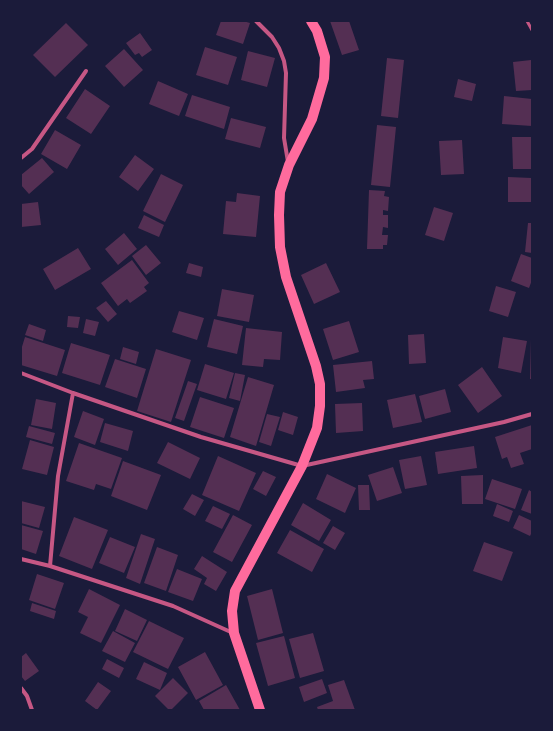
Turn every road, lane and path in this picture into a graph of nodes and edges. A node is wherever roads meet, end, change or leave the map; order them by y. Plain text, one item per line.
1 (256, 21) edge
2 (311, 21) edge
3 (527, 21) edge
4 (532, 30) edge
5 (86, 71) dead end
6 (21, 158) edge
7 (289, 165) junction
8 (21, 373) edge
9 (73, 393) junction
10 (532, 414) edge
11 (302, 466) junction
12 (21, 559) edge
13 (50, 566) junction
14 (234, 633) junction
15 (21, 688) edge
16 (32, 710) edge
17 (260, 710) edge

1 - 7 street
2 - 7 main road
3 - 4 lane
5 - 6 street
7 - 11 main road
8 - 9 street
9 - 11 street
9 - 13 street
10 - 11 street
11 - 14 main road
12 - 13 street
13 - 14 street
14 - 17 main road
15 - 16 street

